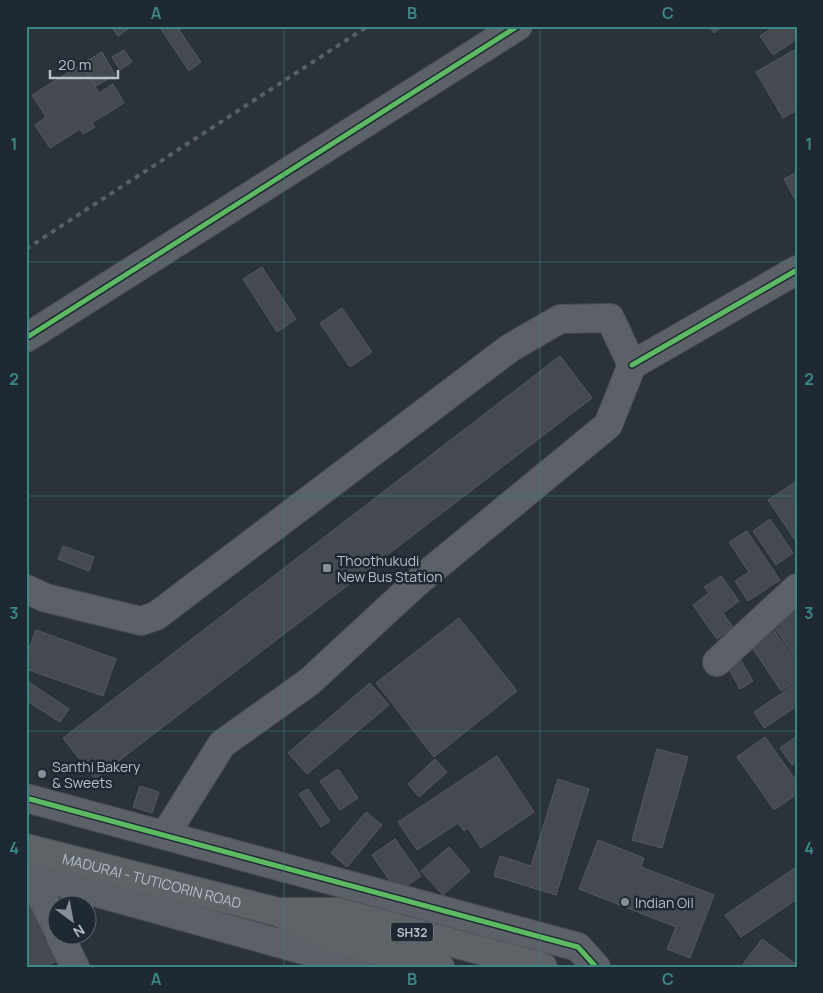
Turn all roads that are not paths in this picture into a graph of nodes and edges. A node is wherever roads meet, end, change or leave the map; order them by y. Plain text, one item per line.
1 (518, 26) edge
2 (797, 270) edge
3 (26, 338) edge
4 (632, 365) junction
5 (797, 588) edge
6 (26, 589) edge
7 (717, 662) dead end
8 (26, 798) edge
9 (165, 835) junction
10 (27, 868) edge
11 (48, 910) edge
12 (278, 912) junction
13 (65, 946) edge
14 (75, 967) edge
15 (366, 967) edge
16 (440, 967) edge
17 (543, 967) edge
18 (596, 967) edge

1 - 3 street
2 - 4 street
4 - 6 street
4 - 9 street
5 - 7 street
8 - 9 street
9 - 18 street
10 - 11 street
10 - 12 main road, MADURAI - TUTICORIN ROAD / SH32
10 - 15 street
12 - 16 main road, MADURAI - TUTICORIN ROAD / SH32
12 - 17 main road, MADURAI - TUTICORIN ROAD / SH32
13 - 14 street

